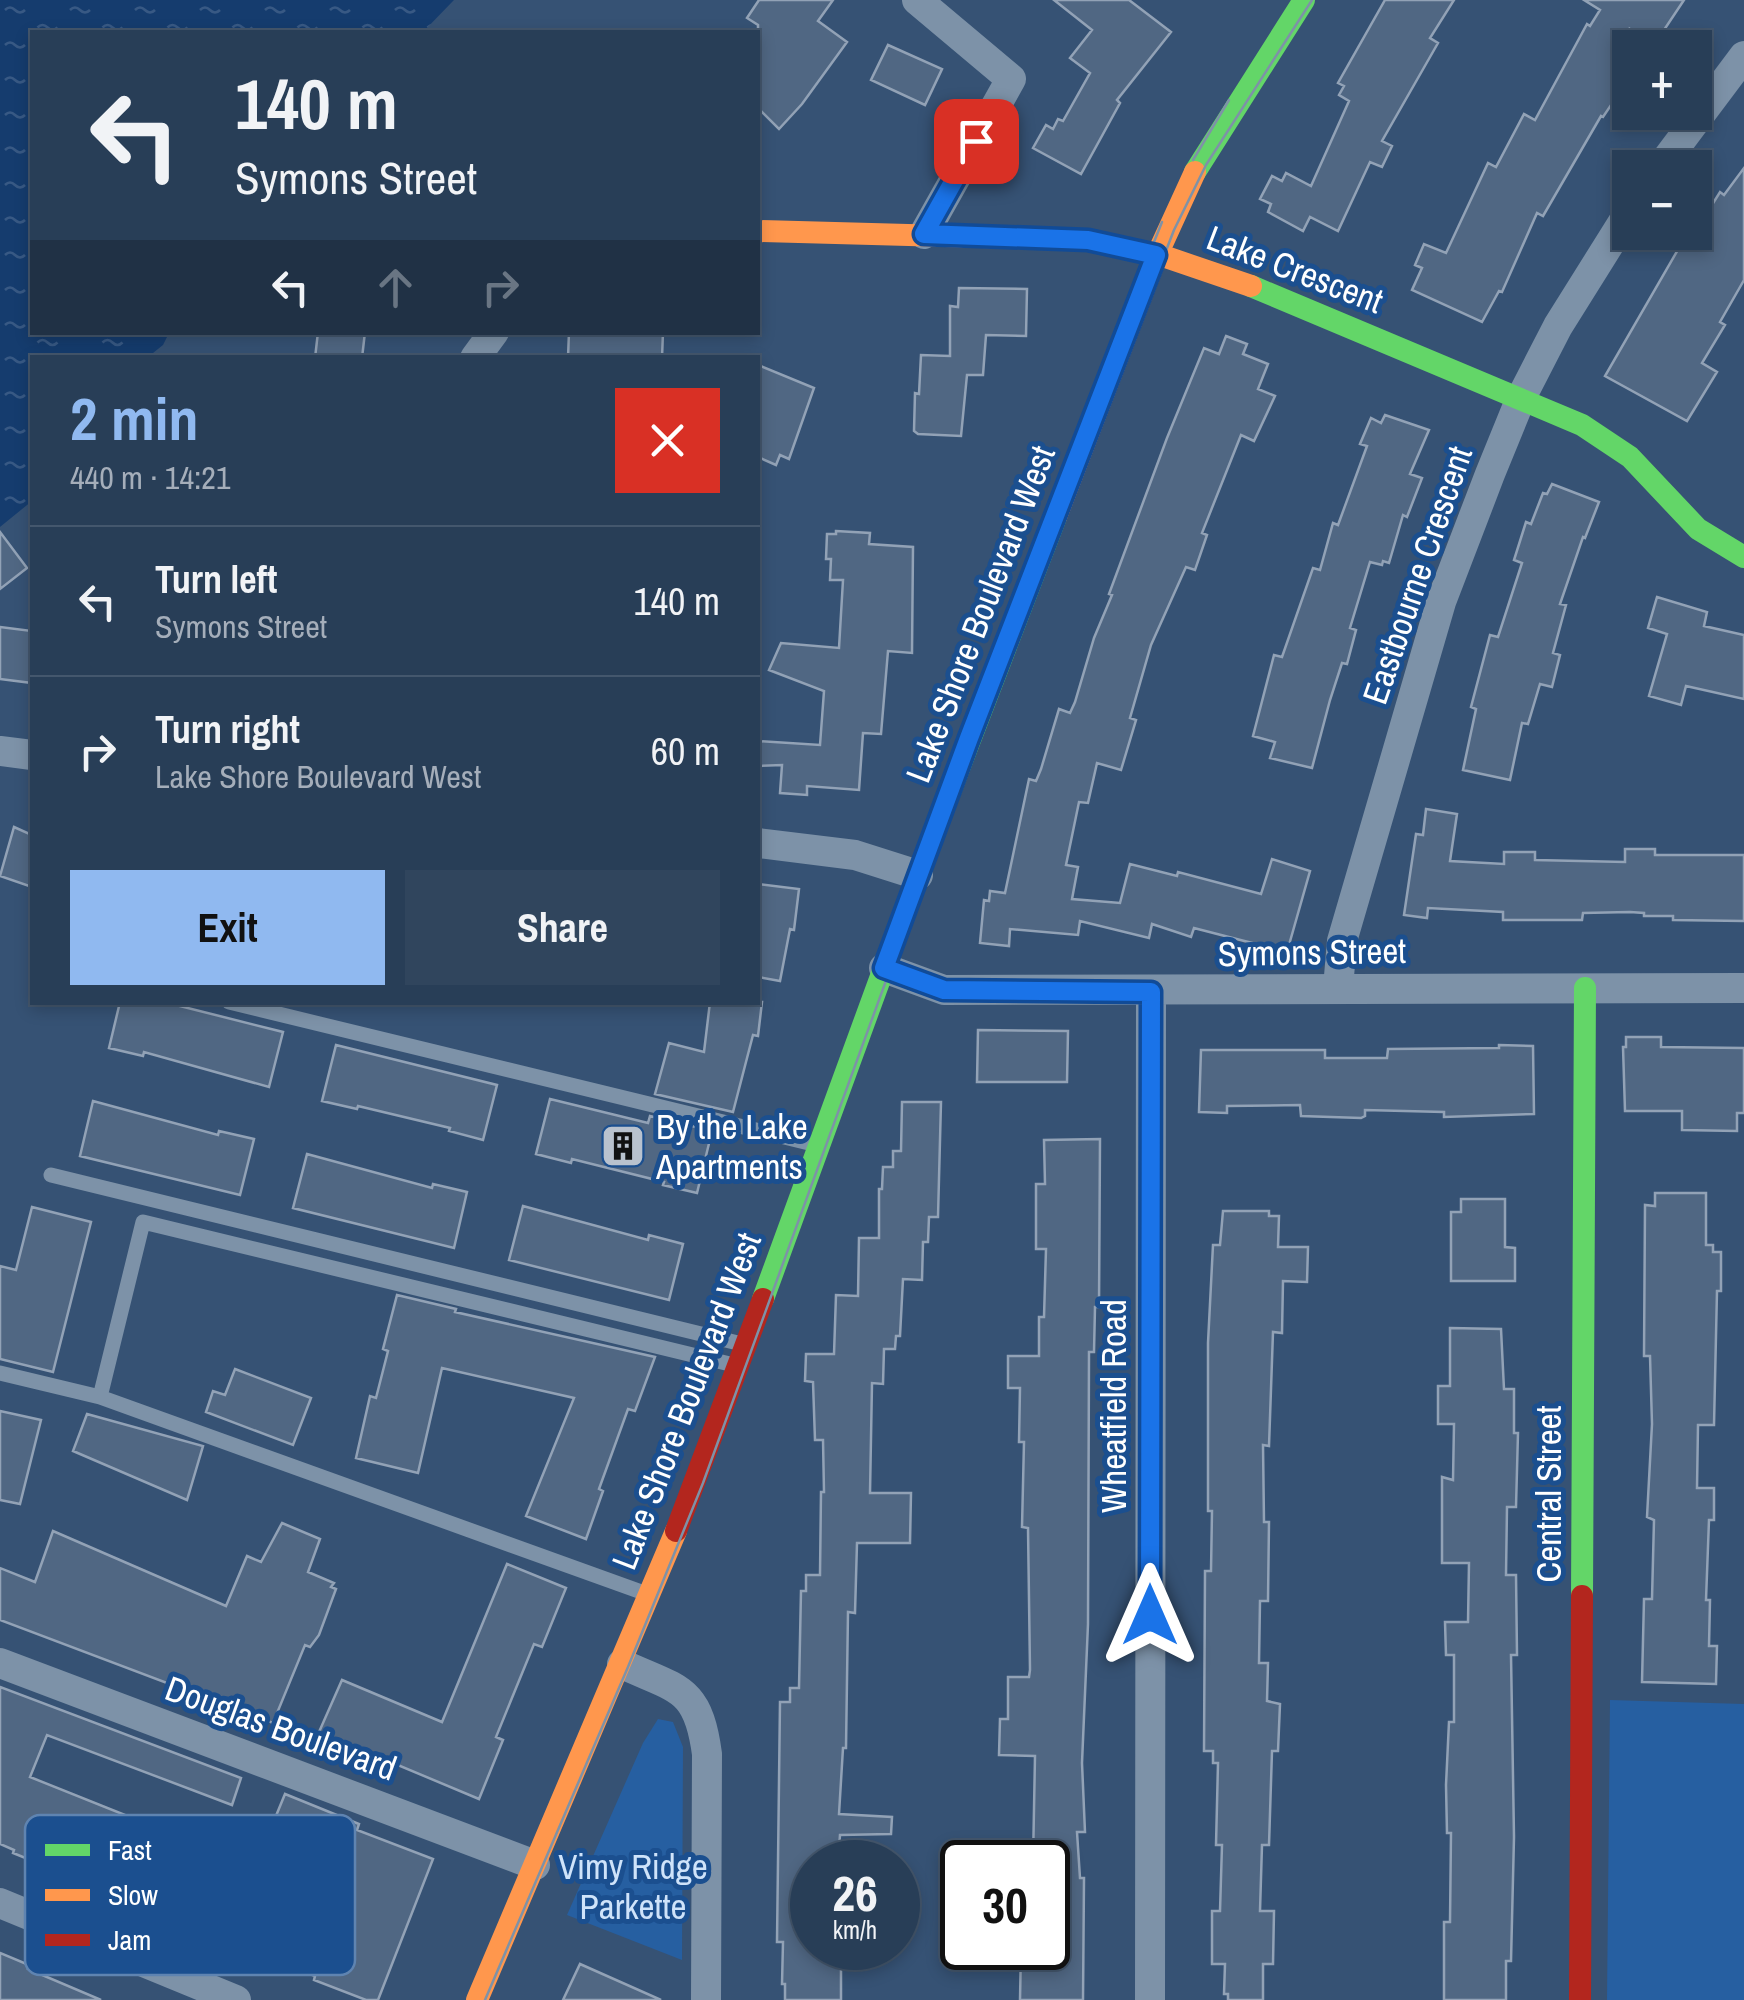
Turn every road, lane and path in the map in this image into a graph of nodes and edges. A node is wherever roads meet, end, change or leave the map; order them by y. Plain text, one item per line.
1 (917, 0) edge
2 (1304, 0) edge
3 (1744, 56) edge
4 (1674, 150) edge
5 (760, 231) edge
6 (924, 234) junction
7 (1612, 240) edge
8 (1156, 255) junction
9 (1521, 398) junction
10 (1744, 558) edge
11 (0, 751) edge
12 (30, 755) edge
13 (760, 843) edge
14 (918, 875) junction
15 (884, 968) junction
16 (1338, 988) junction
17 (1585, 988) junction
18 (1744, 988) edge
19 (1151, 992) junction
20 (241, 1005) edge
21 (819, 1145) junction
22 (51, 1175) dead end
23 (742, 1356) junction
24 (0, 1373) edge
25 (100, 1398) junction
26 (650, 1595) junction
27 (0, 1663) edge
28 (622, 1664) junction
29 (535, 1865) junction
30 (0, 1903) edge
31 (25, 1915) edge
32 (153, 1975) edge
33 (189, 1992) edge
34 (236, 2000) edge
35 (477, 2000) edge
36 (706, 2000) edge
37 (1150, 2000) edge
38 (1580, 2000) edge

1 - 6 street
2 - 8 main road, Lake Shore Boulevard West
3 - 4 street
5 - 6 main road, Lake Crescent
6 - 8 main road, Lake Crescent
7 - 9 street, Eastbourne Crescent
8 - 9 main road, Lake Crescent
8 - 14 main road, Lake Shore Boulevard West
9 - 10 main road, Lake Crescent
9 - 16 street, Eastbourne Crescent
11 - 12 street
13 - 14 street
14 - 15 main road, Lake Shore Boulevard West
15 - 19 street, Symons Street
15 - 21 main road, Lake Shore Boulevard West
16 - 17 street, Symons Street
16 - 19 street, Symons Street
17 - 18 street, Symons Street
17 - 38 main road, Central Street
19 - 37 street, Wheatfield Road
20 - 21 lane
21 - 23 main road, Lake Shore Boulevard West
22 - 23 lane
23 - 25 lane
23 - 26 main road, Lake Shore Boulevard West
24 - 25 lane
25 - 26 lane
26 - 28 main road, Lake Shore Boulevard West
27 - 29 street, Douglas Boulevard
28 - 29 main road, Lake Shore Boulevard West
28 - 36 street
29 - 35 main road, Lake Shore Boulevard West
30 - 31 street
32 - 33 street
33 - 34 street

